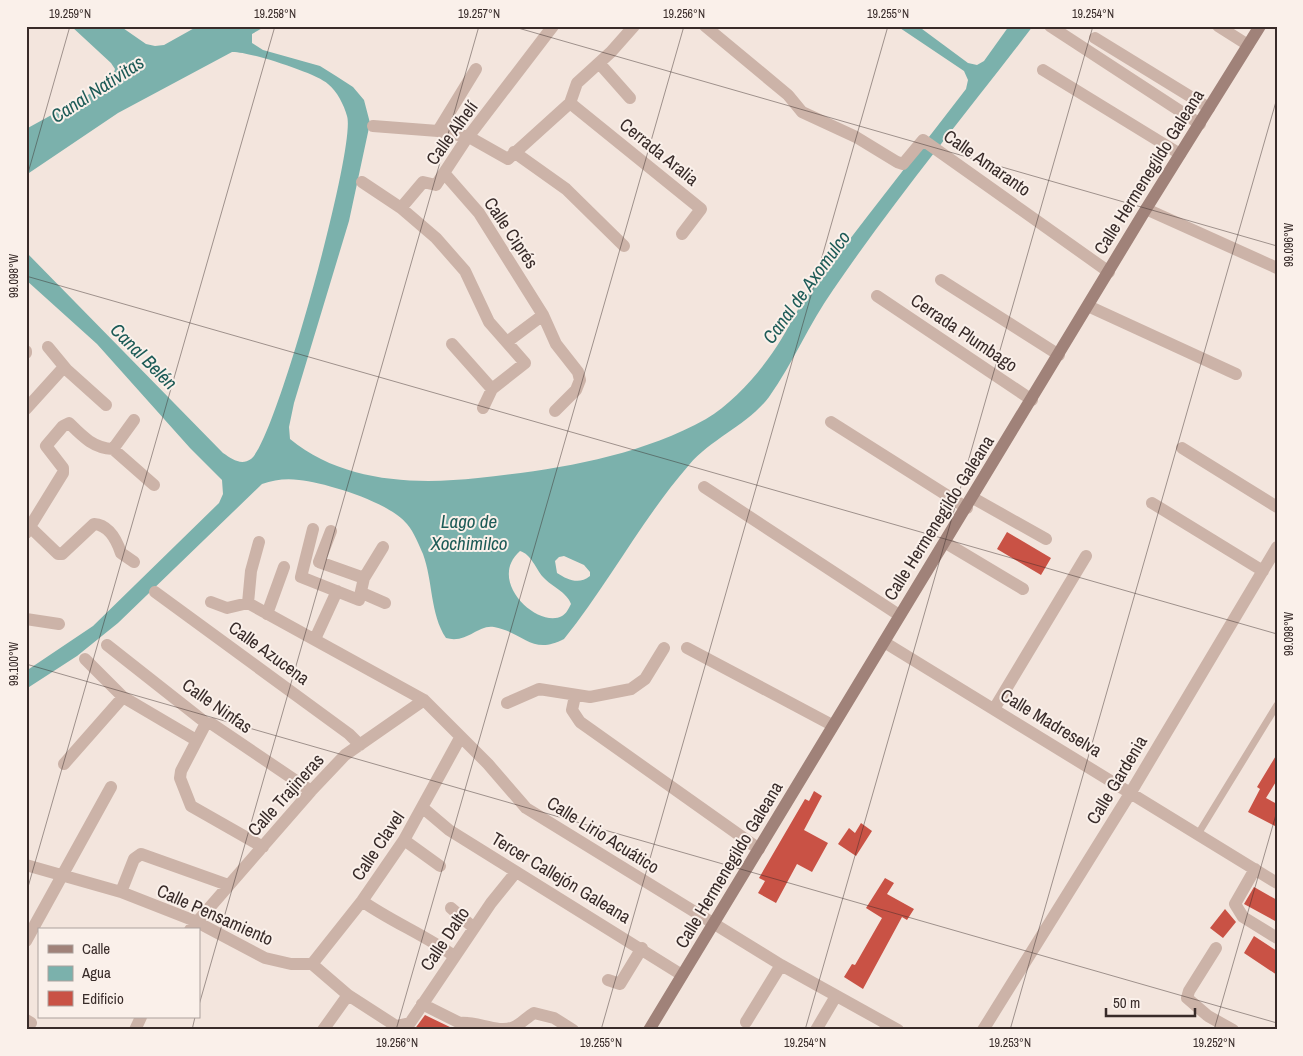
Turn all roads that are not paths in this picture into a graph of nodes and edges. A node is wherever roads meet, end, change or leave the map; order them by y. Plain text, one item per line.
1 (553, 26) edge
2 (634, 26) edge
3 (705, 26) edge
4 (1050, 26) edge
5 (1218, 26) edge
6 (1259, 27) edge
7 (1095, 38) dead end
8 (1248, 45) junction
9 (599, 63) junction
10 (476, 69) dead end
11 (1043, 70) dead end
12 (630, 98) dead end
13 (570, 103) junction
14 (1209, 108) junction
15 (1200, 124) junction
16 (373, 126) dead end
17 (438, 131) junction
18 (470, 137) junction
19 (514, 152) junction
20 (1180, 154) junction
21 (444, 173) junction
22 (362, 182) dead end
23 (401, 208) junction
24 (1146, 208) junction
25 (682, 234) dead end
26 (624, 246) dead end
27 (1277, 268) edge
28 (1109, 272) junction
29 (941, 280) dead end
30 (877, 296) dead end
31 (1088, 306) junction
32 (544, 315) junction
33 (507, 342) junction
34 (452, 344) dead end
35 (48, 347) dead end
36 (1059, 355) junction
37 (64, 367) junction
38 (1236, 374) dead end
39 (492, 389) junction
40 (1032, 400) junction
41 (106, 405) dead end
42 (483, 408) dead end
43 (26, 409) edge
44 (555, 411) dead end
45 (134, 420) dead end
46 (831, 422) dead end
47 (1182, 448) dead end
48 (113, 449) junction
49 (154, 485) dead end
50 (704, 487) dead end
51 (970, 503) junction
52 (1152, 503) dead end
53 (1277, 507) edge
54 (313, 529) dead end
55 (29, 530) edge
56 (331, 531) dead end
57 (1046, 539) dead end
58 (259, 542) dead end
59 (946, 543) junction
60 (384, 547) dead end
61 (1277, 547) edge
62 (1086, 556) dead end
63 (134, 562) dead end
64 (284, 568) dead end
65 (1263, 571) junction
66 (364, 578) junction
67 (1024, 588) dead end
68 (337, 591) junction
69 (155, 592) dead end
70 (362, 593) junction
71 (211, 602) dead end
72 (248, 603) junction
73 (385, 603) dead end
74 (267, 614) junction
75 (899, 615) junction
76 (26, 618) edge
77 (58, 624) dead end
78 (315, 638) junction
79 (884, 642) junction
80 (107, 645) dead end
81 (664, 648) dead end
82 (687, 648) dead end
83 (85, 659) dead end
84 (575, 696) junction
85 (124, 697) junction
86 (424, 700) junction
87 (507, 703) dead end
88 (1277, 706) edge
89 (994, 709) junction
90 (206, 723) junction
91 (832, 726) junction
92 (460, 738) junction
93 (196, 740) junction
94 (360, 745) junction
95 (64, 764) dead end
96 (111, 787) dead end
97 (310, 791) junction
98 (1131, 792) junction
99 (424, 808) junction
100 (1198, 834) junction
101 (404, 840) junction
102 (263, 847) junction
103 (759, 849) junction
104 (26, 864) edge
105 (440, 866) dead end
106 (1256, 869) junction
107 (516, 872) junction
108 (64, 876) junction
109 (1277, 883) edge
110 (228, 886) junction
111 (121, 892) junction
112 (362, 901) junction
113 (451, 908) dead end
114 (714, 923) junction
115 (193, 926) edge
116 (474, 928) junction
117 (200, 929) edge
118 (1277, 938) edge
119 (26, 941) edge
120 (642, 948) junction
121 (1216, 948) dead end
122 (454, 956) junction
123 (312, 964) junction
124 (781, 965) junction
125 (682, 975) junction
126 (608, 980) dead end
127 (348, 995) junction
128 (836, 996) junction
129 (422, 1004) junction
130 (141, 1018) edge
131 (746, 1022) dead end
132 (461, 1026) edge
133 (135, 1030) edge
134 (323, 1030) edge
135 (573, 1030) edge
136 (649, 1030) edge
137 (816, 1030) edge
138 (898, 1030) edge
139 (983, 1030) edge
140 (1233, 1030) edge

1 - 18 street, Calle Alhelí
2 - 9 street
3 - 28 street, Calle Amaranto
4 - 15 street
5 - 8 street
6 - 8 street, Calle Hermenegildo Galeana
7 - 14 street
8 - 14 street, Calle Hermenegildo Galeana
9 - 12 street
9 - 13 street
10 - 17 street
11 - 20 street
13 - 19 street
13 - 25 street, Cerrada Aralia
14 - 15 street, Calle Hermenegildo Galeana
15 - 20 street, Calle Hermenegildo Galeana
16 - 17 street
17 - 18 street
18 - 19 street
18 - 21 street, Calle Alhelí
19 - 26 street
20 - 24 street, Calle Hermenegildo Galeana
21 - 23 street, Calle Alhelí
21 - 32 street, Calle Ciprés
22 - 23 street
23 - 33 street
24 - 27 street
24 - 28 street, Calle Hermenegildo Galeana
28 - 31 street, Calle Hermenegildo Galeana
29 - 36 street
30 - 40 street, Cerrada Plumbago
31 - 36 street, Calle Hermenegildo Galeana
31 - 38 street
32 - 33 street
32 - 44 street, Calle Ciprés
33 - 39 street
34 - 39 street
35 - 37 street
36 - 40 street, Calle Hermenegildo Galeana
37 - 41 street
37 - 43 street
39 - 42 street
40 - 51 street, Calle Hermenegildo Galeana
45 - 48 street
46 - 51 street
47 - 53 street
48 - 49 street
48 - 55 street
50 - 75 street
51 - 57 street
51 - 59 street, Calle Hermenegildo Galeana
52 - 65 street
54 - 68 street
55 - 63 street
56 - 66 street
58 - 72 street
59 - 67 street
59 - 75 street, Calle Hermenegildo Galeana
60 - 66 street
61 - 65 street, Calle Gardenia
62 - 89 street
64 - 74 street
65 - 98 street, Calle Gardenia
66 - 70 street
68 - 70 street
68 - 78 street
69 - 94 street, Calle Azucena
70 - 73 street
71 - 72 street
72 - 74 street, Calle Lirio Acuático
74 - 78 street, Calle Lirio Acuático
75 - 79 street, Calle Hermenegildo Galeana
76 - 77 street
78 - 86 street, Calle Lirio Acuático
79 - 89 street, Calle Madreselva
79 - 91 street, Calle Hermenegildo Galeana
80 - 90 street, Calle Ninfas
81 - 84 street
82 - 91 street
83 - 85 street
84 - 87 street
84 - 103 street
85 - 93 street
85 - 95 street
86 - 92 street, Calle Lirio Acuático
86 - 94 street, Calle Trajineras
88 - 100 lane
89 - 98 street, Calle Madreselva
90 - 93 street
90 - 97 street, Calle Ninfas
91 - 103 street, Calle Hermenegildo Galeana
92 - 99 street, Calle Clavel
92 - 114 street, Calle Lirio Acuático
93 - 102 street
94 - 97 street, Calle Trajineras
96 - 108 street
97 - 102 street, Calle Trajineras
98 - 100 street, Calle Madreselva
98 - 139 street, Calle Gardenia
99 - 101 street, Calle Clavel
99 - 107 street, Tercer Callejón Galeana
100 - 106 street, Calle Madreselva
101 - 105 street
101 - 112 street, Calle Clavel
102 - 110 street, Calle Trajineras
103 - 114 street, Calle Hermenegildo Galeana
104 - 108 street, Calle Pensamiento
106 - 109 street, Calle Madreselva
106 - 118 street
107 - 116 street, Calle Dalto
107 - 120 street, Tercer Callejón Galeana
108 - 111 street, Calle Pensamiento
108 - 119 street
110 - 111 street
110 - 115 street, Calle Trajineras
111 - 115 street, Calle Pensamiento
112 - 122 street
112 - 123 street, Calle Clavel
113 - 116 street
114 - 124 street, Calle Lirio Acuático
114 - 125 street, Calle Hermenegildo Galeana
116 - 122 street, Calle Dalto
117 - 123 street, Calle Pensamiento
120 - 125 street, Tercer Callejón Galeana
120 - 126 street
121 - 140 street
122 - 129 street, Calle Dalto
123 - 127 street
124 - 128 street, Calle Lirio Acuático
124 - 131 street
125 - 136 street, Calle Hermenegildo Galeana
127 - 129 street, Calle Dalto
127 - 134 street
128 - 137 street
128 - 138 street, Calle Lirio Acuático
129 - 132 street
130 - 133 street
132 - 135 street

